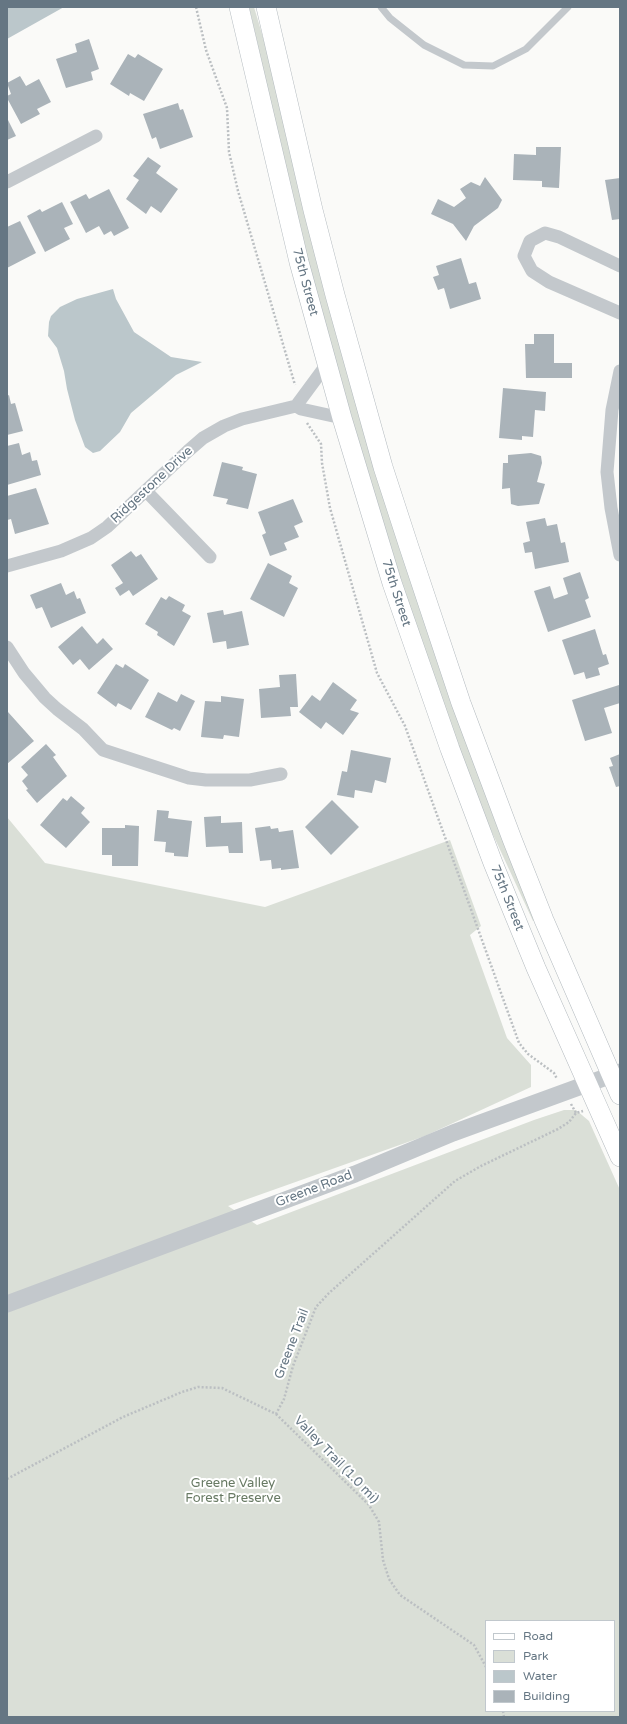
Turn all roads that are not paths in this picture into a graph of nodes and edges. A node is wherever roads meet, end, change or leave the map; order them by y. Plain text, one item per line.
1 (239, 7) edge
2 (266, 7) edge
3 (381, 7) edge
4 (568, 7) edge
5 (96, 136) dead end
6 (7, 182) edge
7 (620, 266) edge
8 (620, 312) edge
9 (327, 364) junction
10 (620, 371) edge
11 (296, 406) junction
12 (342, 418) junction
13 (146, 491) junction
14 (620, 555) edge
15 (210, 557) dead end
16 (7, 566) edge
17 (7, 647) edge
18 (281, 774) dead end
19 (616, 1073) edge
20 (587, 1084) junction
21 (620, 1095) edge
22 (620, 1157) edge
23 (7, 1304) edge

1 - 9 main road, 75th Street
2 - 19 main road, 75th Street
3 - 4 lane
5 - 6 street
7 - 8 street
9 - 11 street
9 - 12 main road, 75th Street
10 - 14 street
11 - 12 street
11 - 13 street, Ridgestone Drive
12 - 20 main road, 75th Street
13 - 15 street
13 - 16 street, Ridgestone Drive
17 - 18 street
19 - 20 street, Greene Road
19 - 21 main road, 75th Street
20 - 22 main road, 75th Street
20 - 23 street, Greene Road

